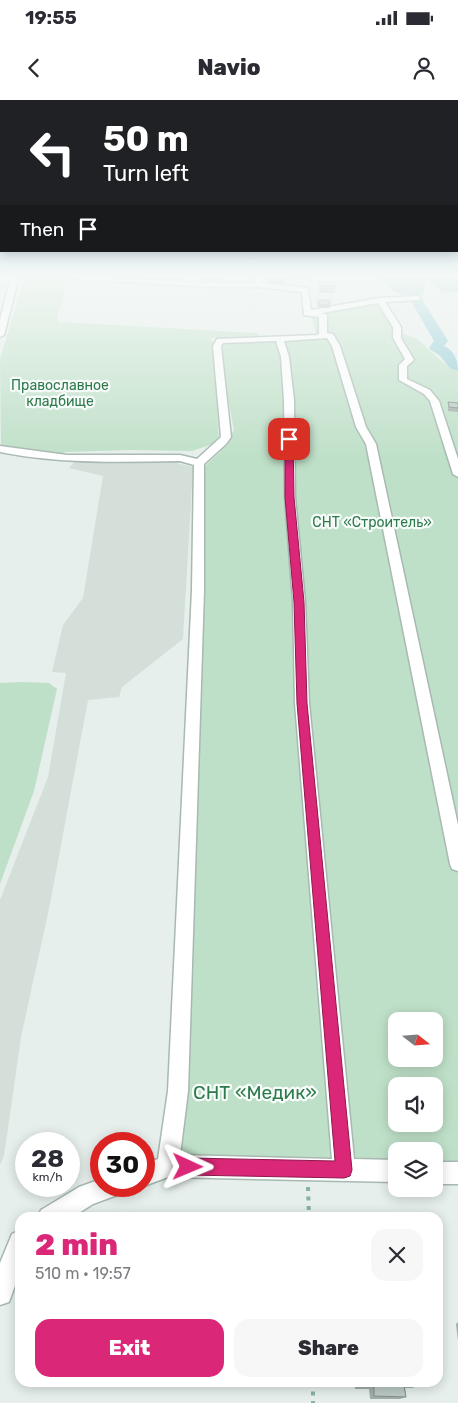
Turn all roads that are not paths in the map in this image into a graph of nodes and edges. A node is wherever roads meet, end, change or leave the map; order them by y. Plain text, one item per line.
1 (297, 337) edge
2 (330, 337) edge
3 (397, 337) edge
4 (279, 338) junction
5 (0, 449) edge
6 (198, 463) junction
7 (458, 474) edge
8 (458, 864) edge
9 (168, 1166) junction
10 (344, 1170) junction
11 (155, 1171) edge
12 (388, 1171) edge
13 (443, 1173) edge
14 (458, 1173) edge
15 (90, 1194) edge
16 (59, 1212) edge
17 (15, 1255) edge
18 (0, 1293) edge

1 - 4 street
2 - 8 street
3 - 7 street
4 - 6 street
4 - 10 street
5 - 6 street
6 - 9 street
9 - 10 street
9 - 11 street
10 - 12 street
13 - 14 street
15 - 16 street
17 - 18 street

